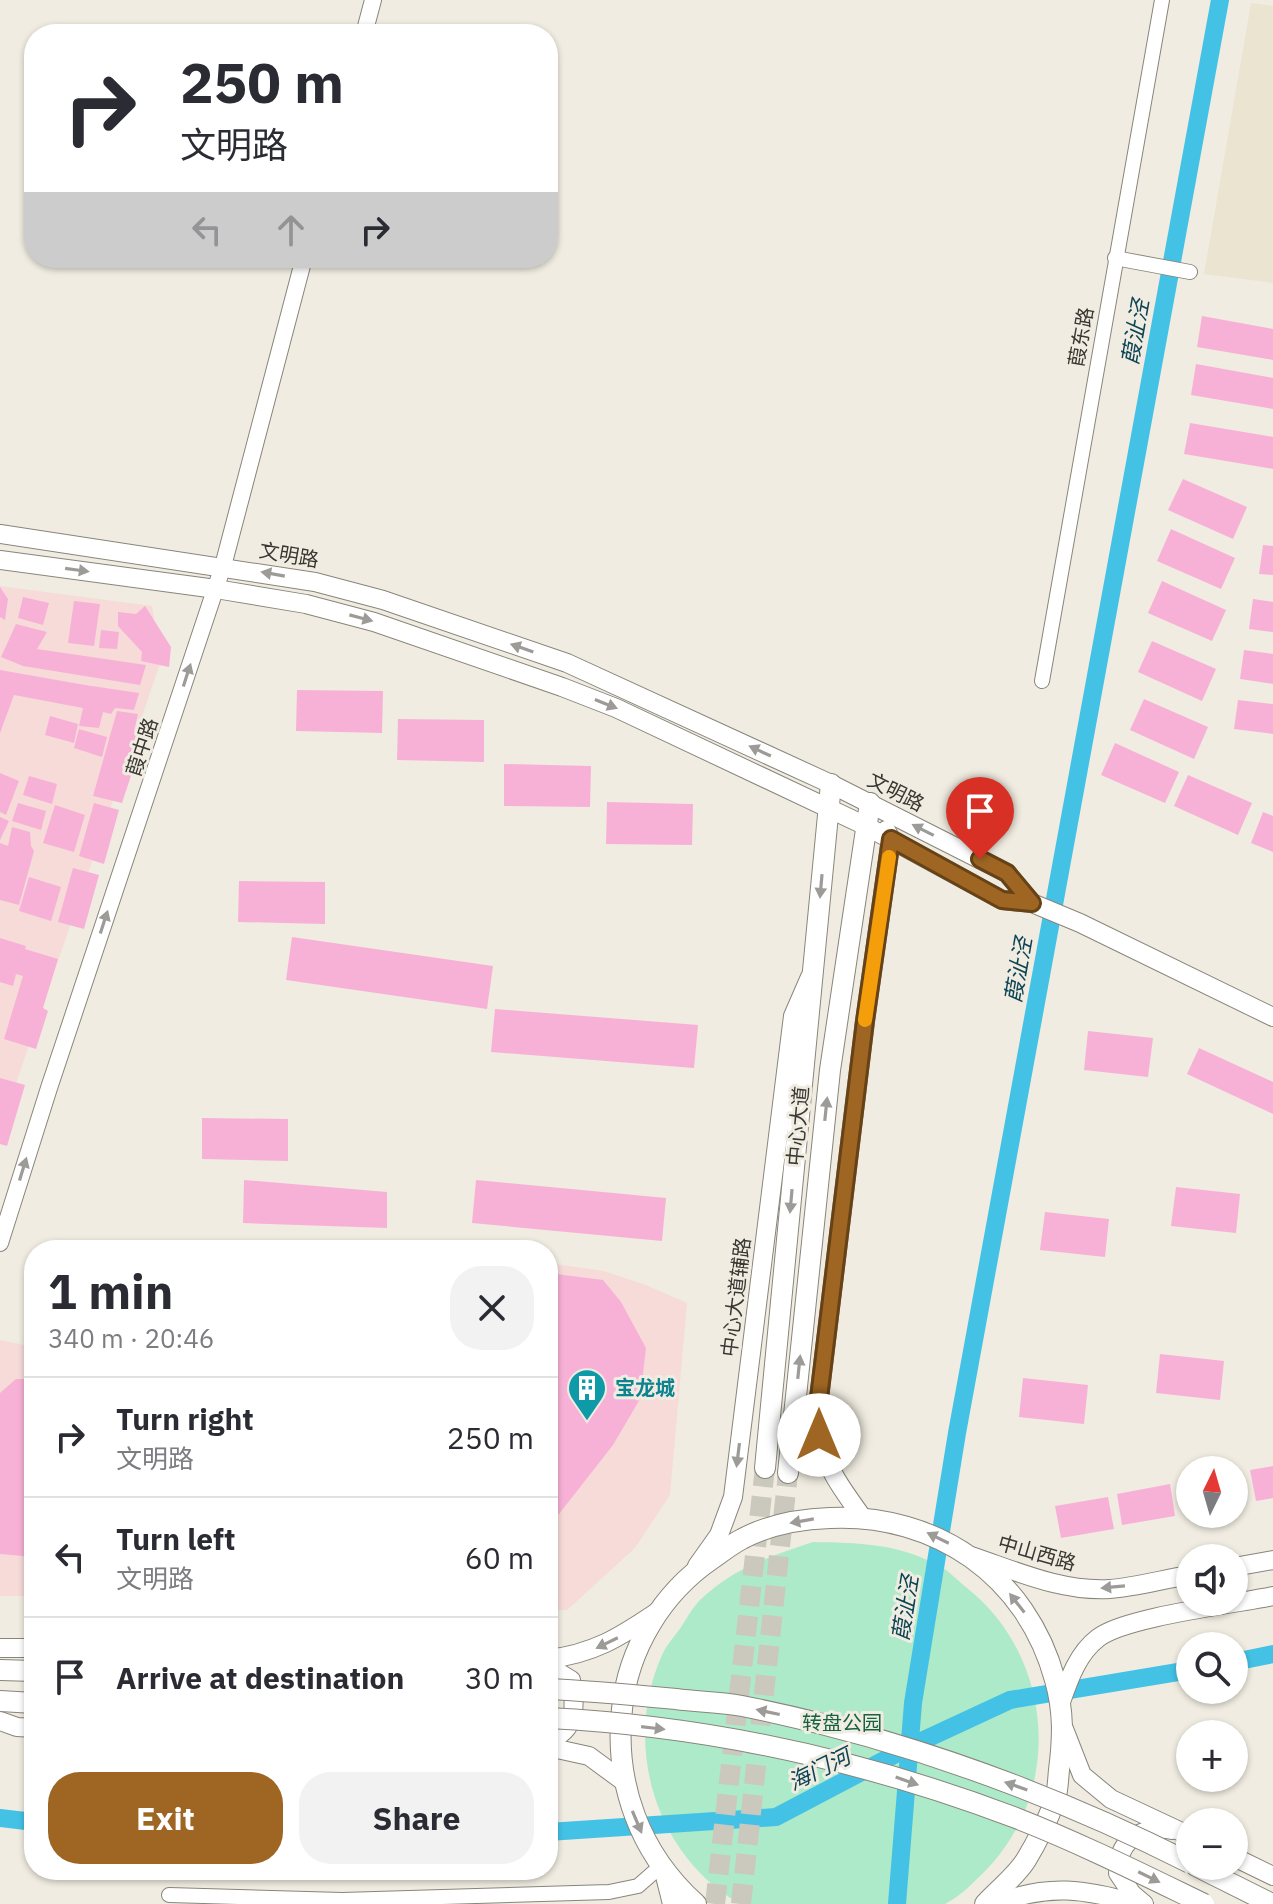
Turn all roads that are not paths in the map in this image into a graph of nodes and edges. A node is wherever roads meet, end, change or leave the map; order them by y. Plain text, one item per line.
1 (373, 0) edge
2 (1162, 0) edge
3 (367, 24) edge
4 (1115, 258) junction
5 (301, 268) edge
6 (1190, 272) dead end
7 (0, 534) edge
8 (0, 560) edge
9 (223, 566) junction
10 (216, 589) junction
11 (1042, 681) dead end
12 (831, 784) junction
13 (870, 803) junction
14 (827, 809) junction
15 (866, 826) junction
16 (891, 839) junction
17 (1032, 903) junction
18 (813, 969) junction
19 (1273, 1017) edge
20 (0, 1243) edge
21 (765, 1468) tunnel mouth
22 (788, 1473) tunnel mouth
23 (862, 1517) junction
24 (967, 1555) junction
25 (1273, 1560) edge
26 (1248, 1564) edge
27 (693, 1572) junction
28 (1176, 1577) edge
29 (1273, 1596) edge
30 (659, 1610) junction
31 (0, 1648) edge
32 (24, 1648) edge
33 (558, 1658) edge
34 (0, 1670) edge
35 (24, 1671) edge
36 (558, 1672) edge
37 (558, 1690) edge
38 (0, 1701) edge
39 (24, 1702) edge
40 (1061, 1702) junction
41 (558, 1718) edge
42 (0, 1721) edge
43 (24, 1727) edge
44 (1064, 1727) junction
45 (558, 1737) edge
46 (558, 1749) edge
47 (624, 1784) junction
48 (1176, 1829) edge
49 (1176, 1831) edge
50 (1176, 1856) edge
51 (658, 1860) junction
52 (1248, 1864) edge
53 (1273, 1876) edge
54 (1224, 1880) edge
55 (169, 1895) dead end
56 (672, 1904) edge
57 (696, 1904) edge
58 (985, 1904) edge
59 (997, 1904) edge
60 (1137, 1904) edge
61 (1145, 1904) edge
62 (1204, 1904) edge
63 (1272, 1904) edge

1 - 3 street
2 - 4 street, 葭东路
4 - 6 street
4 - 11 street, 葭东路
5 - 9 street, 葭中路
7 - 9 main road, 文明路
8 -> 10 main road
9 - 10 street, 葭中路
12 -> 9 main road, 文明路
10 -> 14 main road
20 -> 10 street, 葭中路
12 - 13 main road, 文明路
12 - 14 main road, 中心大道
13 - 15 main road, 中心大道
13 - 16 main road
17 -> 13 main road, 文明路
14 - 15 main road
14 -> 18 main road, 中心大道
15 - 16 main road
22 -> 15 main road, 中心大道
16 - 17 main road
16 - 23 main road
17 - 19 main road
18 -> 21 main road, 中心大道
18 -> 27 main road, 中心大道辅路
24 -> 23 main road
23 -> 27 main road
28 -> 24 main road, 中山西路
40 -> 24 main road
25 - 26 main road
27 - 30 main road
29 - 40 main road
30 -> 33 main road
30 - 47 main road
31 - 32 main road
34 - 35 main road
36 - 45 main road
50 -> 37 main road, bridge
38 - 39 main road
40 - 44 main road
41 -> 62 main road, bridge
42 - 43 main road
44 - 48 main road
44 - 58 main road
46 - 47 main road
47 -> 51 main road
49 - 61 main road
51 - 55 street
51 - 56 main road
51 - 57 main road
52 - 53 main road
54 - 63 main road
59 - 60 main road

